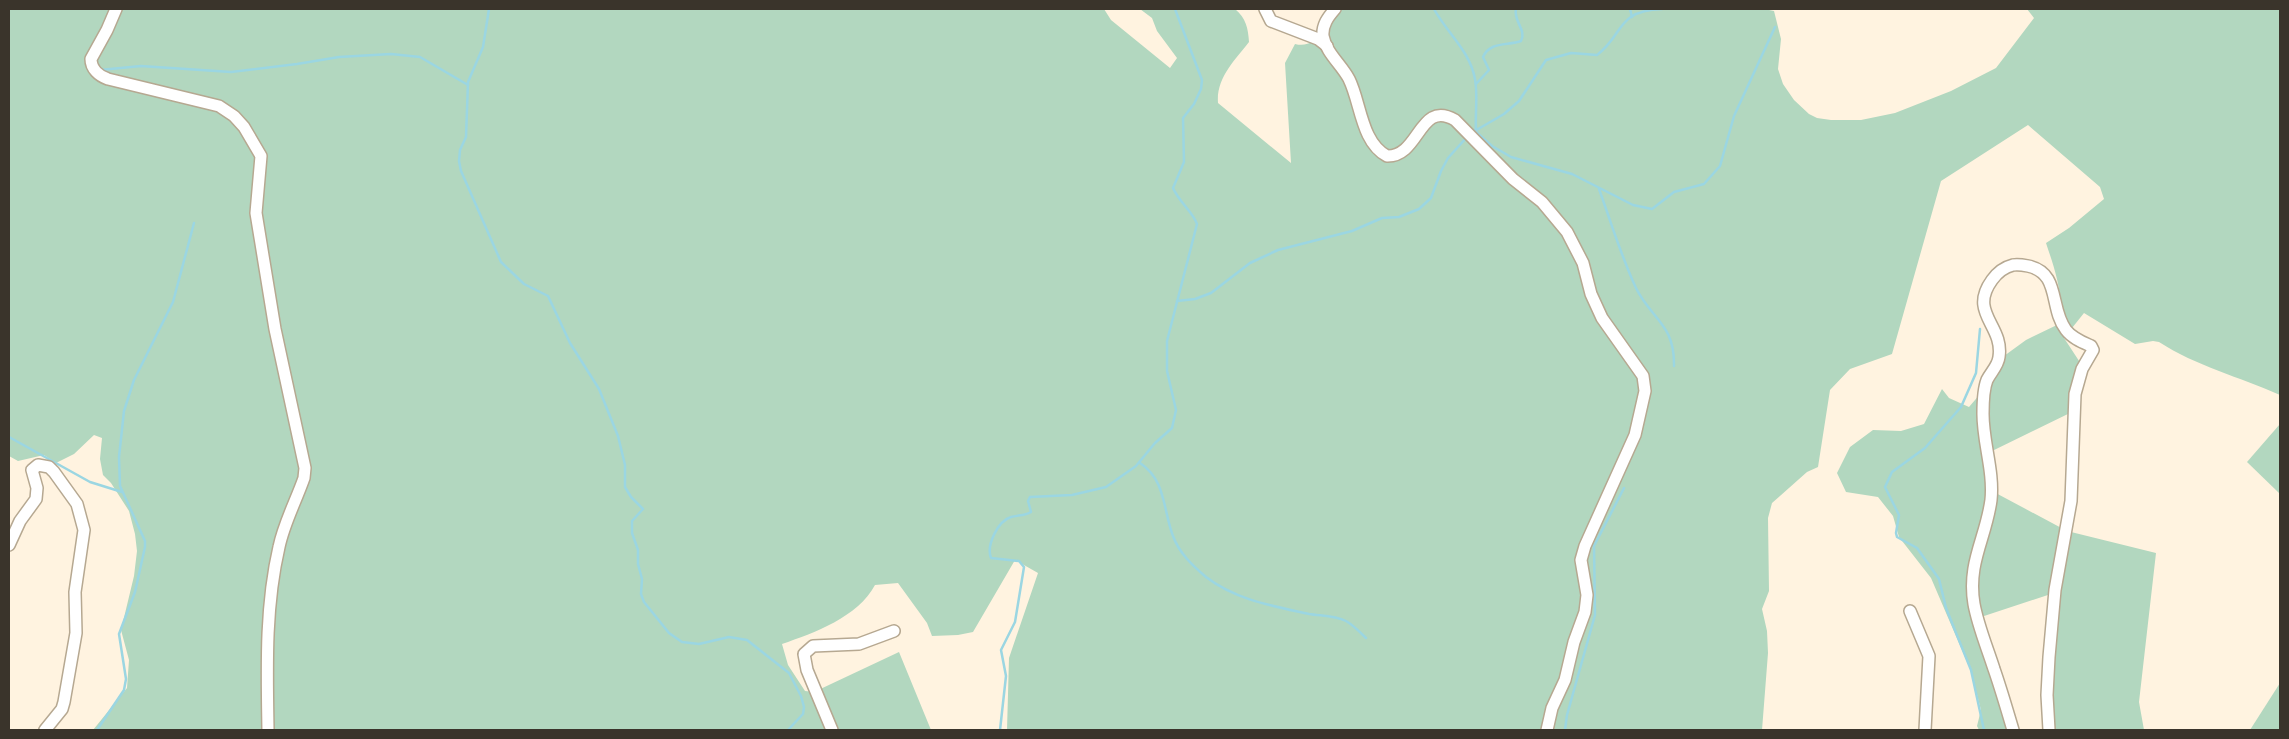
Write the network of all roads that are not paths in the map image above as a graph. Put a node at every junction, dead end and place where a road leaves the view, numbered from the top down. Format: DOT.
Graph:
graph roads {
  1 [pos="116,9"];
  2 [pos="1265,9"];
  3 [pos="1335,9"];
  4 [pos="1327,46"];
  5 [pos="9,545"];
  6 [pos="1910,611"];
  7 [pos="894,631"];
  8 [pos="44,730"];
  9 [pos="268,730"];
  10 [pos="832,730"];
  11 [pos="1546,730"];
  12 [pos="1925,730"];
  13 [pos="2013,730"];
  14 [pos="2049,730"];
  1 -- 9 [label="street"];
  2 -- 4 [label="street"];
  3 -- 4 [label="street"];
  4 -- 11 [label="street"];
  5 -- 8 [label="street"];
  6 -- 12 [label="street"];
  7 -- 10 [label="street"];
  13 -- 14 [label="street"];
}
